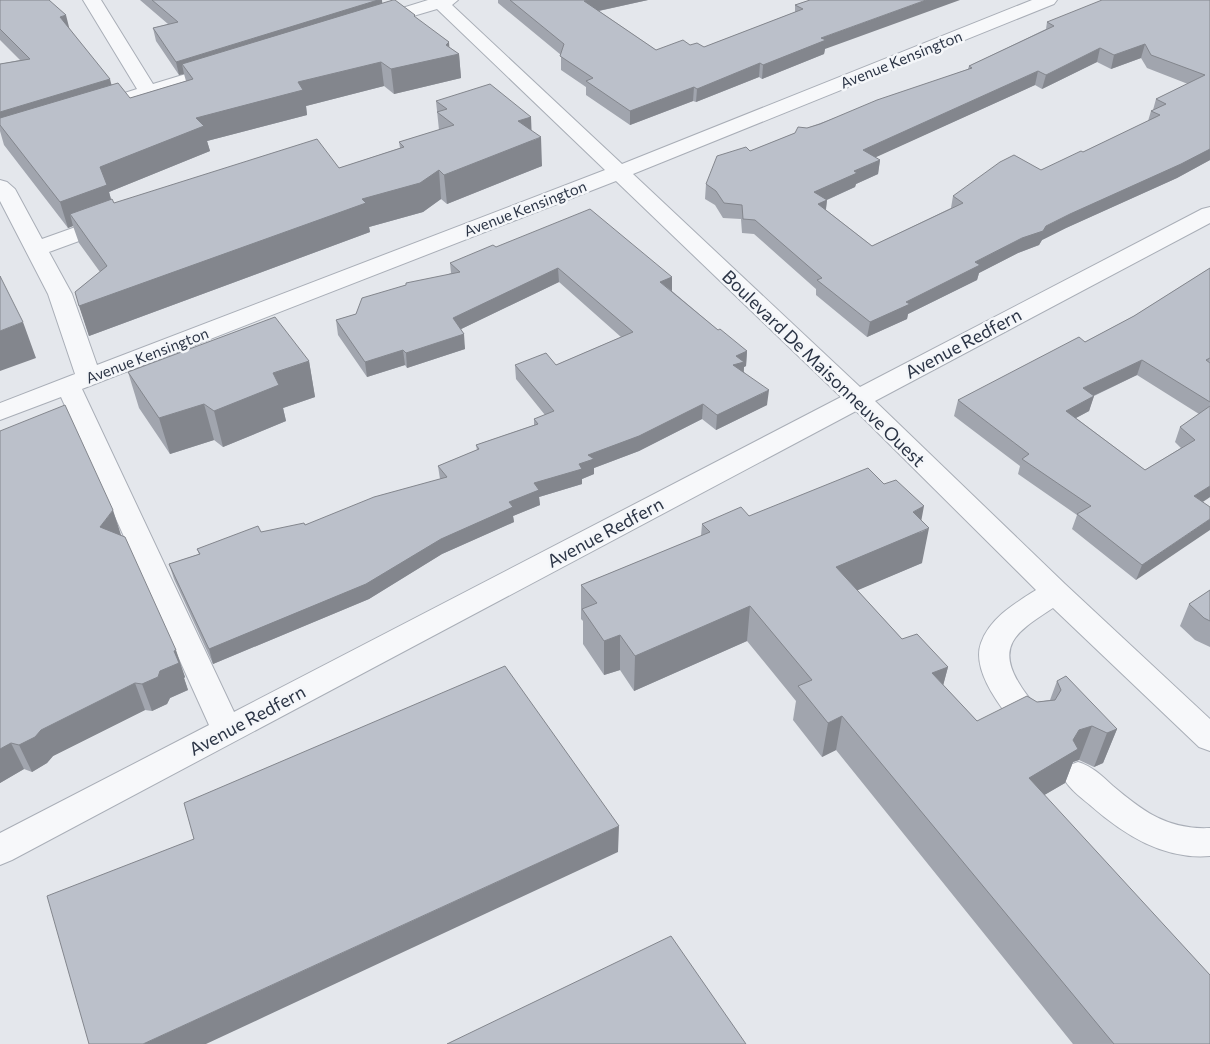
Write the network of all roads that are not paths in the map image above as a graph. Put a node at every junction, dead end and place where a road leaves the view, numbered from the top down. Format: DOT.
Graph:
graph roads {
  1 [pos="92,0"];
  2 [pos="1048,0"];
  3 [pos="442,1"];
  4 [pos="362,27"];
  5 [pos="241,63"];
  6 [pos="148,92"];
  7 [pos="74,115"];
  8 [pos="618,172"];
  9 [pos="0,186"];
  10 [pos="1210,214"];
  11 [pos="128,216"];
  12 [pos="36,249"];
  13 [pos="78,381"];
  14 [pos="858,398"];
  15 [pos="0,412"];
  16 [pos="1055,592"];
  17 [pos="1031,723"];
  18 [pos="227,731"];
  19 [pos="1210,738"];
  20 [pos="1078,775"];
  21 [pos="1210,842"];
  22 [pos="0,850"];
  1 -- 6 [label="street"];
  2 -- 8 [label="street, Avenue Kensington"];
  3 -- 4 [label="street"];
  3 -- 8 [label="street, Boulevard De Maisonneuve Ouest"];
  5 -- 6 [label="street"];
  6 -- 7 [label="street"];
  8 -- 13 [label="street, Avenue Kensington"];
  8 -- 14 [label="street, Boulevard De Maisonneuve Ouest"];
  9 -- 12 [label="street"];
  10 -- 14 [label="street, Avenue Redfern"];
  11 -- 12 [label="street"];
  12 -- 13 [label="street"];
  13 -- 15 [label="street, Avenue Kensington"];
  13 -- 18 [label="street"];
  14 -- 16 [label="street, Boulevard De Maisonneuve Ouest"];
  14 -- 18 [label="street, Avenue Redfern"];
  16 -- 17 [label="street"];
  16 -- 19 [label="street, Boulevard De Maisonneuve Ouest"];
  18 -- 22 [label="street, Avenue Redfern"];
  20 -- 21 [label="street"];
}
